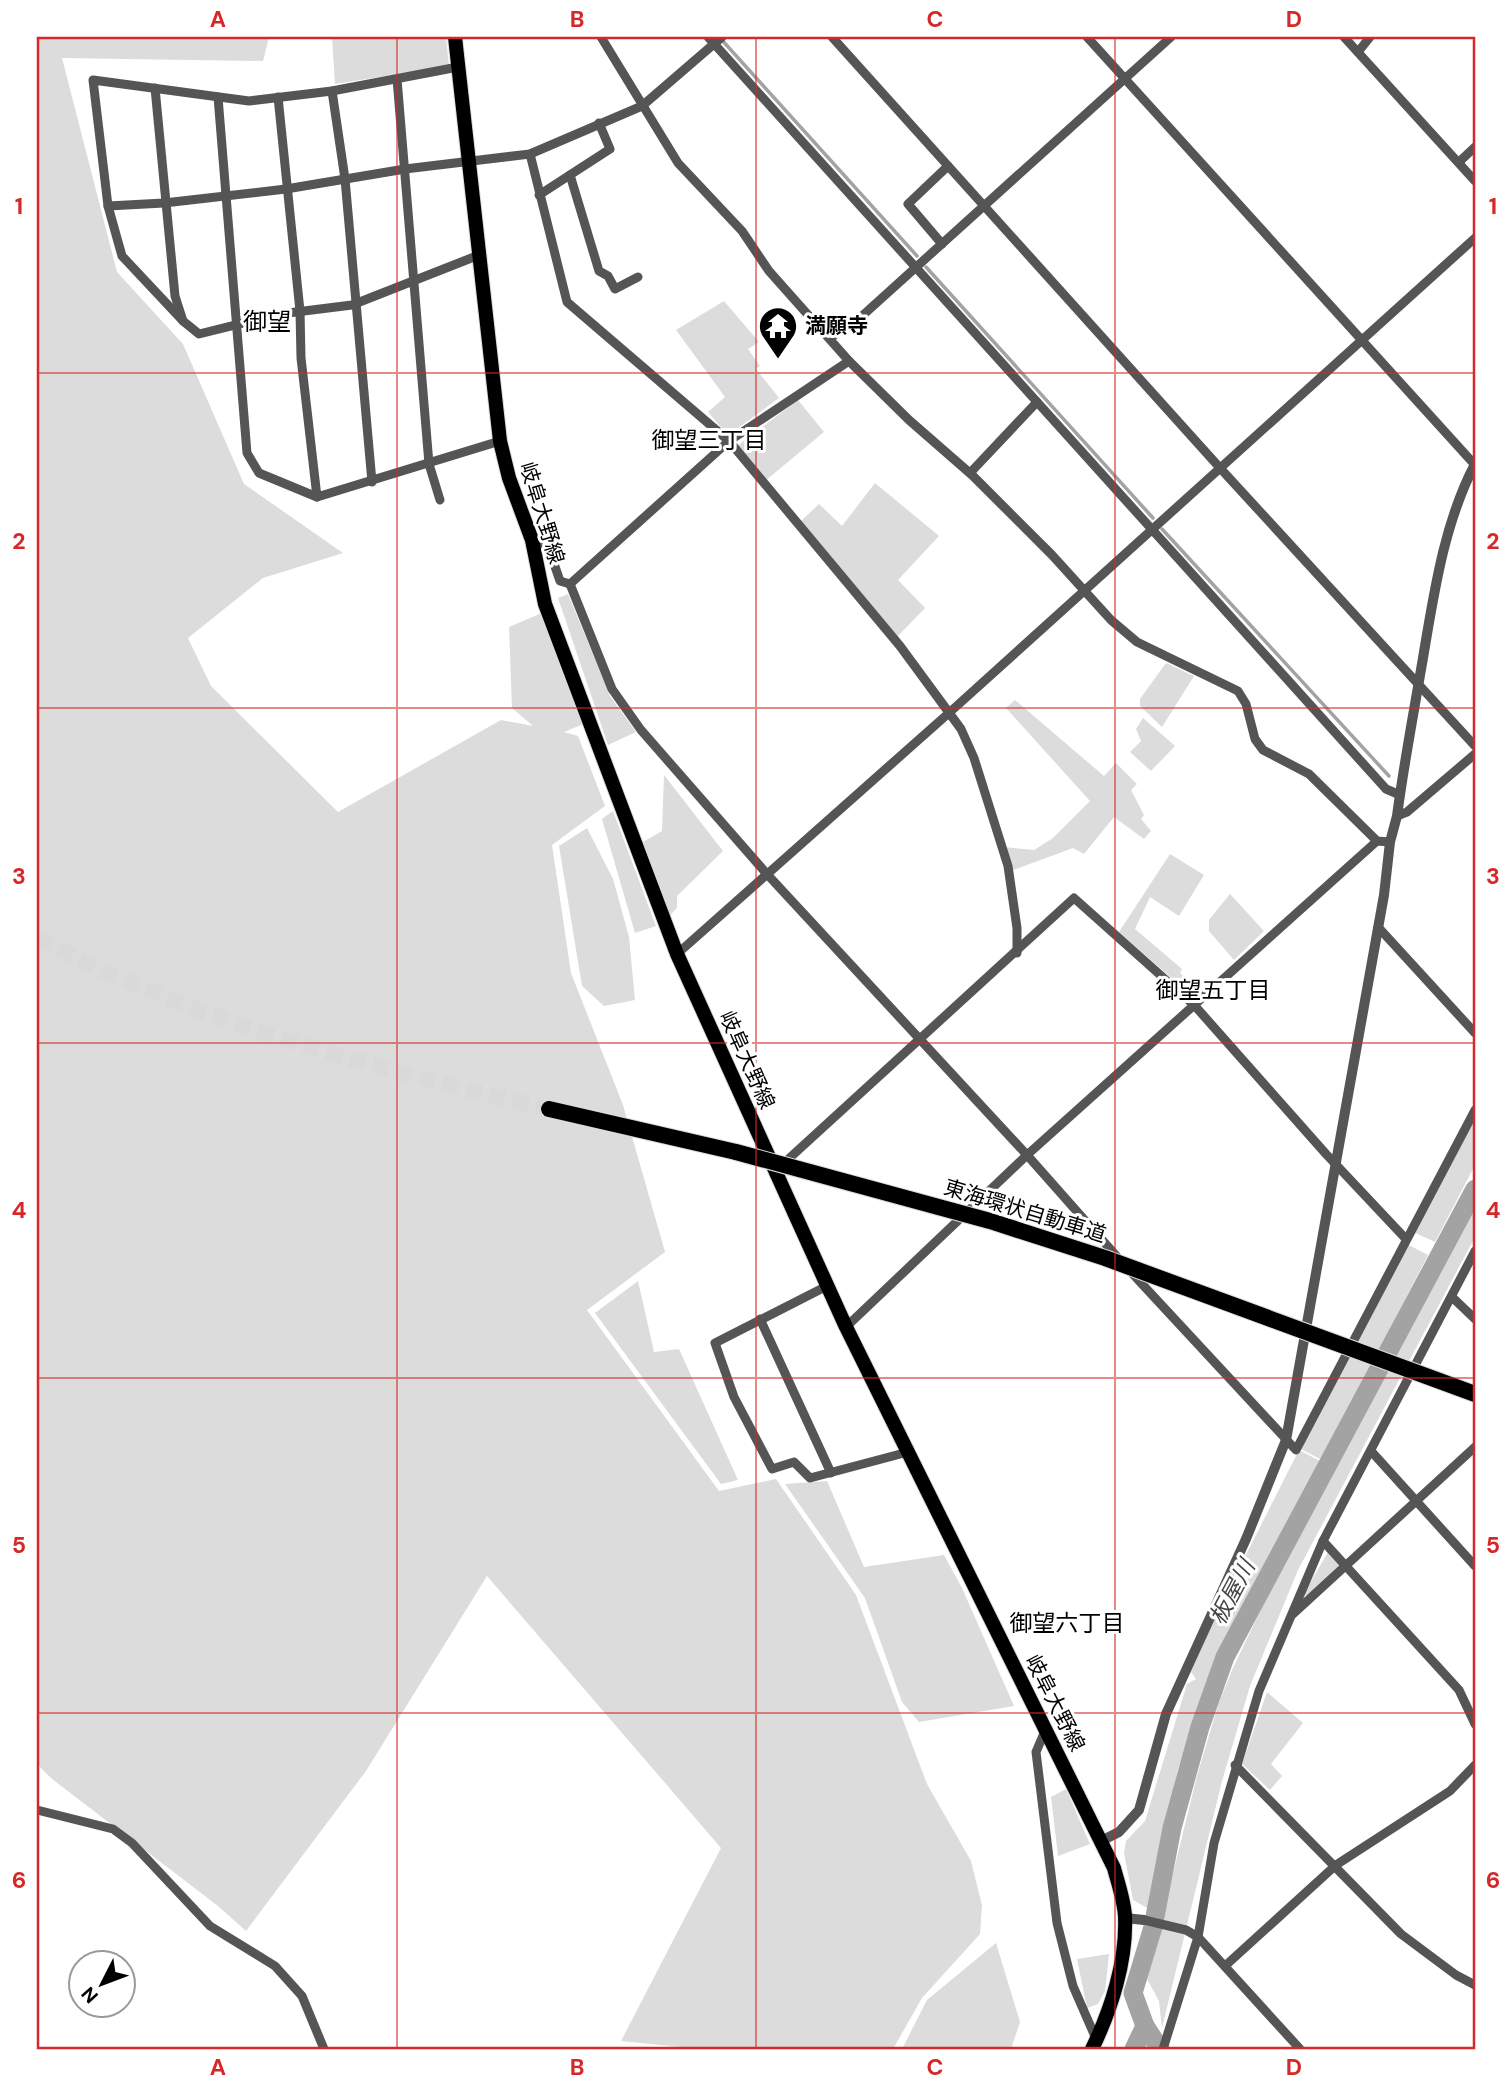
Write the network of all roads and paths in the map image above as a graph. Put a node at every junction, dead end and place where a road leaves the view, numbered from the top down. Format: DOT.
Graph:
graph roads {
  1 [pos="455,37"];
  2 [pos="601,37"];
  3 [pos="832,37"];
  4 [pos="1087,37"];
  5 [pos="1171,37"];
  6 [pos="1344,37"];
  7 [pos="1370,37"];
  8 [pos="715,39"];
  9 [pos="1358,52"];
  10 [pos="457,67"];
  11 [pos="1124,78"];
  12 [pos="397,79"];
  13 [pos="155,88"];
  14 [pos="332,91"];
  15 [pos="218,97"];
  16 [pos="278,97"];
  17 [pos="642,106"];
  18 [pos="599,123"];
  19 [pos="1475,147"];
  20 [pos="530,155"];
  21 [pos="469,162"];
  22 [pos="1459,162"];
  23 [pos="948,166"];
  24 [pos="405,169"];
  25 [pos="570,175"];
  26 [pos="345,179"];
  27 [pos="1475,181"];
  28 [pos="286,189"];
  29 [pos="539,195"];
  30 [pos="224,196"];
  31 [pos="164,203"];
  32 [pos="108,206"];
  33 [pos="984,206"];
  34 [pos="1475,238"];
  35 [pos="942,244"];
  36 [pos="479,255"];
  37 [pos="916,267"];
  38 [pos="638,278"];
  39 [pos="413,279"];
  40 [pos="356,303"];
  41 [pos="300,311"];
  42 [pos="183,321"];
  43 [pos="236,324"];
  44 [pos="830,338"];
  45 [pos="1361,341"];
  46 [pos="849,360"];
  47 [pos="1037,402"];
  48 [pos="500,441"];
  49 [pos="729,441"];
  50 [pos="429,464"];
  51 [pos="1475,465"];
  52 [pos="1220,468"];
  53 [pos="970,473"];
  54 [pos="372,482"];
  55 [pos="317,497"];
  56 [pos="440,500"];
  57 [pos="1152,529"];
  58 [pos="532,540"];
  59 [pos="570,584"];
  60 [pos="1085,589"];
  61 [pos="1418,685"];
  62 [pos="950,712"];
  63 [pos="1475,746"];
  64 [pos="1475,754"];
  65 [pos="1400,795"];
  66 [pos="1397,816"];
  67 [pos="1377,842"];
  68 [pos="1390,842"];
  69 [pos="766,873"];
  70 [pos="1378,927"];
  71 [pos="1017,953"];
  72 [pos="677,954"];
  73 [pos="1195,1006"];
  74 [pos="1475,1033"];
  75 [pos="922,1040"];
  76 [pos="549,1109"];
  77 [pos="1475,1110"];
  78 [pos="1027,1155"];
  79 [pos="1335,1164"];
  80 [pos="774,1172"];
  81 [pos="1405,1238"];
  82 [pos="1475,1251"];
  83 [pos="827,1286"];
  84 [pos="1452,1297"];
  85 [pos="760,1319"];
  86 [pos="1475,1319"];
  87 [pos="846,1326"];
  88 [pos="1475,1394"];
  89 [pos="1286,1440"];
  90 [pos="1475,1447"];
  91 [pos="1371,1451"];
  92 [pos="908,1452"];
  93 [pos="831,1473"];
  94 [pos="1417,1501"];
  95 [pos="1323,1541"];
  96 [pos="1475,1566"];
  97 [pos="1345,1567"];
  98 [pos="1289,1618"];
  99 [pos="1475,1724"];
  100 [pos="1045,1731"];
  101 [pos="1235,1765"];
  102 [pos="1475,1765"];
  103 [pos="37,1810"];
  104 [pos="1101,1841"];
  105 [pos="1336,1865"];
  106 [pos="1125,1918"];
  107 [pos="1144,1920"];
  108 [pos="1199,1937"];
  109 [pos="1225,1966"];
  110 [pos="1475,1985"];
  111 [pos="1094,2045"];
  112 [pos="324,2049"];
  113 [pos="1163,2049"];
  114 [pos="1300,2049"];
  1 -- 10 [label="main road, 岐阜大野線"];
  2 -- 17 [label="street"];
  3 -- 23 [label="street"];
  4 -- 11 [label="street"];
  5 -- 11 [label="street"];
  6 -- 9 [label="street"];
  7 -- 9 [label="street"];
  8 -- 17 [label="street"];
  8 -- 37 [label="street"];
  9 -- 22 [label="street"];
  10 -- 12 [label="street"];
  10 -- 21 [label="main road, 岐阜大野線"];
  11 -- 33 [label="street"];
  11 -- 45 [label="street"];
  12 -- 14 [label="street"];
  12 -- 24 [label="street"];
  13 -- 15 [label="street"];
  13 -- 31 [label="street"];
  13 -- 32 [label="street"];
  14 -- 16 [label="street"];
  14 -- 26 [label="street"];
  15 -- 16 [label="street"];
  15 -- 30 [label="street"];
  16 -- 28 [label="street"];
  17 -- 18 [label="street"];
  17 -- 44 [label="street"];
  18 -- 20 [label="street"];
  18 -- 25 [label="street"];
  19 -- 22 [label="street"];
  20 -- 21 [label="street"];
  20 -- 29 [label="street"];
  21 -- 24 [label="street"];
  21 -- 36 [label="main road, 岐阜大野線"];
  22 -- 27 [label="street"];
  23 -- 33 [label="street"];
  23 -- 35 [label="street"];
  24 -- 26 [label="street"];
  24 -- 39 [label="street"];
  25 -- 29 [label="street"];
  25 -- 38 [label="street"];
  26 -- 28 [label="street"];
  26 -- 40 [label="street"];
  28 -- 30 [label="street"];
  28 -- 41 [label="street"];
  29 -- 49 [label="street"];
  30 -- 31 [label="street"];
  30 -- 43 [label="street"];
  31 -- 32 [label="street"];
  31 -- 42 [label="street"];
  32 -- 42 [label="street"];
  33 -- 35 [label="street"];
  33 -- 52 [label="street"];
  34 -- 45 [label="street"];
  35 -- 37 [label="street"];
  36 -- 39 [label="street"];
  36 -- 48 [label="main road, 岐阜大野線"];
  37 -- 44 [label="street"];
  37 -- 47 [label="street"];
  39 -- 40 [label="street"];
  39 -- 50 [label="street"];
  40 -- 41 [label="street"];
  40 -- 54 [label="street"];
  41 -- 43 [label="street"];
  41 -- 55 [label="street"];
  42 -- 43 [label="street"];
  43 -- 55 [label="street"];
  44 -- 46 [label="street"];
  45 -- 51 [label="street"];
  45 -- 52 [label="street"];
  46 -- 49 [label="street"];
  46 -- 53 [label="street"];
  47 -- 53 [label="street"];
  47 -- 57 [label="street"];
  48 -- 50 [label="street"];
  48 -- 58 [label="main road, 岐阜大野線"];
  49 -- 59 [label="street"];
  49 -- 62 [label="street"];
  50 -- 54 [label="street"];
  50 -- 56 [label="street"];
  51 -- 61 [label="street"];
  52 -- 57 [label="street"];
  52 -- 61 [label="street"];
  53 -- 60 [label="street"];
  54 -- 55 [label="street"];
  57 -- 60 [label="street"];
  57 -- 65 [label="street"];
  58 -- 59 [label="street"];
  58 -- 72 [label="main road, 岐阜大野線"];
  59 -- 69 [label="street"];
  60 -- 62 [label="street"];
  60 -- 67 [label="street"];
  61 -- 63 [label="street"];
  61 -- 65 [label="street"];
  62 -- 69 [label="street"];
  62 -- 71 [label="street"];
  64 -- 66 [label="street"];
  65 -- 66 [label="street"];
  66 -- 68 [label="street"];
  67 -- 68 [label="street"];
  67 -- 73 [label="street"];
  68 -- 70 [label="street"];
  69 -- 72 [label="street"];
  69 -- 75 [label="street"];
  70 -- 74 [label="street"];
  70 -- 79 [label="street"];
  71 -- 73 [label="street"];
  71 -- 75 [label="street"];
  72 -- 80 [label="main road, 岐阜大野線"];
  73 -- 78 [label="street"];
  73 -- 79 [label="street"];
  75 -- 78 [label="street"];
  75 -- 80 [label="street"];
  76 -- 88 [label="highway, 東海環状自動車道, bridge"];
  77 -- 81 [label="street"];
  78 -- 87 [label="street"];
  78 -- 89 [label="street"];
  79 -- 81 [label="street"];
  79 -- 89 [label="street"];
  80 -- 83 [label="main road, 岐阜大野線"];
  81 -- 89 [label="street"];
  82 -- 84 [label="street"];
  83 -- 85 [label="street"];
  83 -- 87 [label="main road, 岐阜大野線"];
  84 -- 86 [label="street"];
  84 -- 91 [label="street"];
  85 -- 93 [label="street"];
  85 -- 93 [label="street"];
  87 -- 92 [label="main road, 岐阜大野線"];
  89 -- 104 [label="street"];
  90 -- 94 [label="street"];
  91 -- 94 [label="street"];
  91 -- 95 [label="street"];
  92 -- 93 [label="street"];
  92 -- 100 [label="main road, 岐阜大野線"];
  94 -- 96 [label="street"];
  94 -- 97 [label="street"];
  95 -- 97 [label="street"];
  95 -- 98 [label="street"];
  97 -- 98 [label="street"];
  97 -- 99 [label="street"];
  98 -- 101 [label="street"];
  100 -- 104 [label="main road, 岐阜大野線"];
  100 -- 111 [label="street"];
  101 -- 105 [label="street"];
  101 -- 108 [label="street"];
  102 -- 105 [label="street"];
  103 -- 112 [label="street"];
  104 -- 106 [label="main road, 岐阜大野線"];
  105 -- 109 [label="street"];
  105 -- 110 [label="street"];
  106 -- 107 [label="street"];
  106 -- 111 [label="main road, 岐阜大野線"];
  107 -- 108 [label="street"];
  108 -- 109 [label="street"];
  108 -- 113 [label="street"];
  109 -- 114 [label="street"];
}
